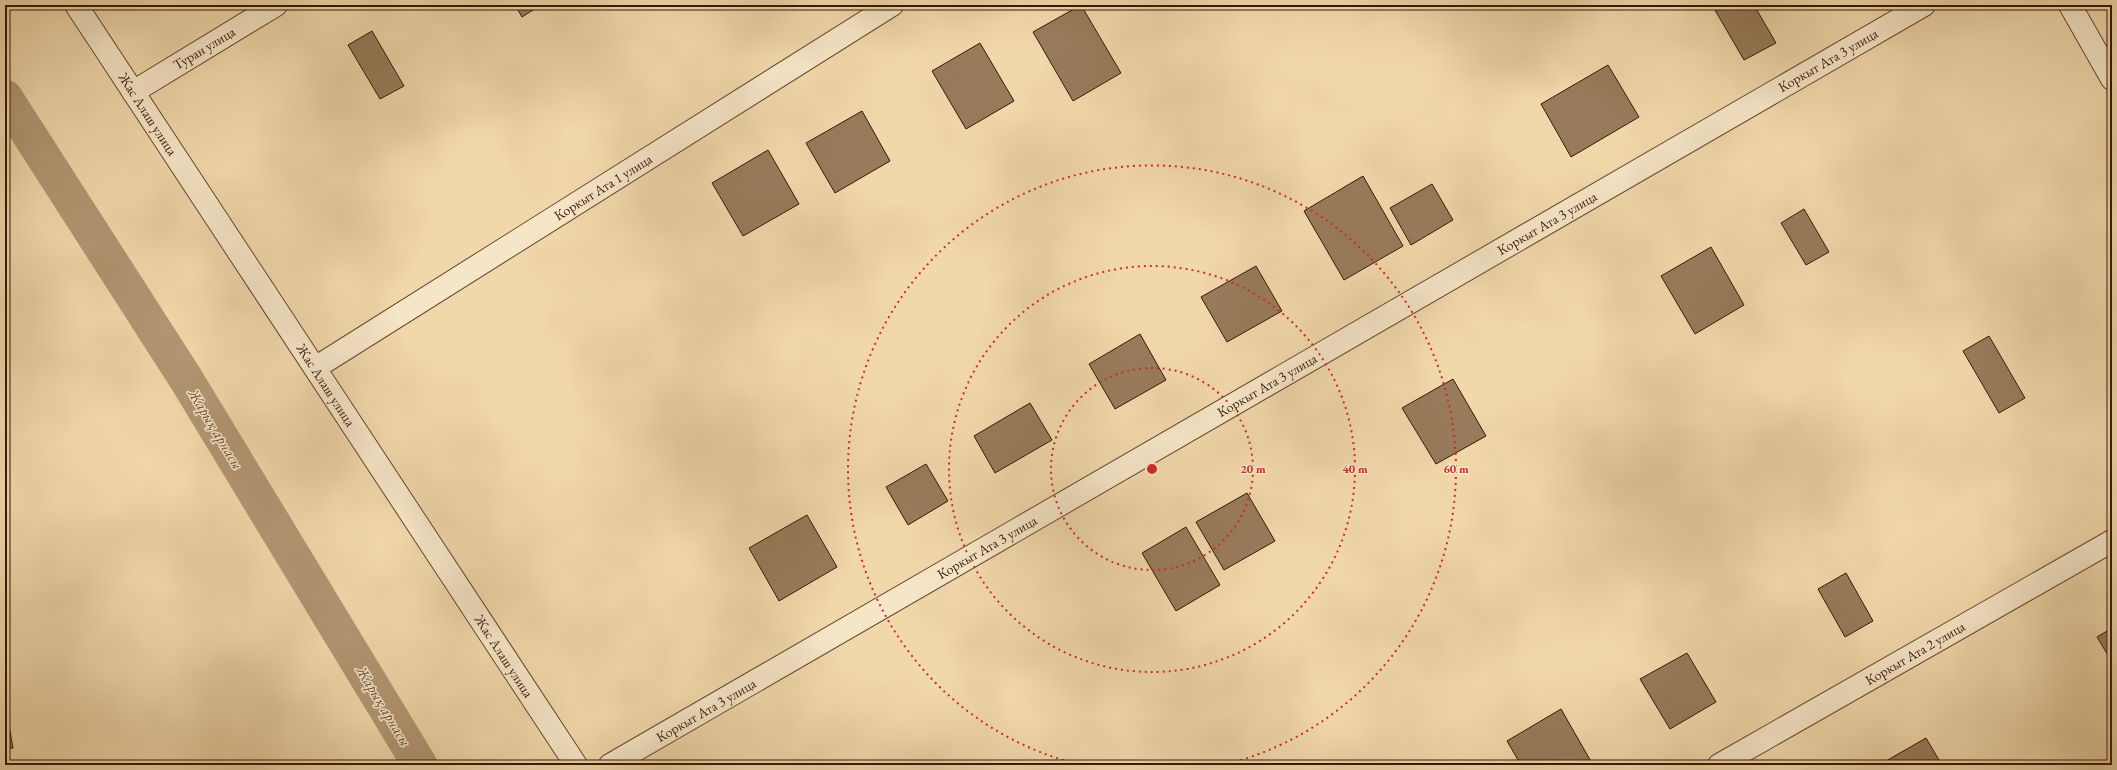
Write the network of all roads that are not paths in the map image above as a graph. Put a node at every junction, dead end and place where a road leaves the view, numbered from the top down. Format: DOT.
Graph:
graph roads {
  1 [pos="76,5"];
  2 [pos="276,5"];
  3 [pos="892,5"];
  4 [pos="1924,5"];
  5 [pos="2072,5"];
  6 [pos="2112,80"];
  7 [pos="133,92"];
  8 [pos="315,368"];
  9 [pos="2112,541"];
  10 [pos="576,765"];
  11 [pos="610,765"];
  12 [pos="1719,765"];
  1 -- 7 [label="street, Жас Алаш улица"];
  2 -- 7 [label="street, Туран улица"];
  3 -- 8 [label="street, Коркыт Ата 1 улица"];
  4 -- 11 [label="street, Коркыт Ата 3 улица"];
  5 -- 6 [label="street"];
  7 -- 8 [label="street, Жас Алаш улица"];
  8 -- 10 [label="street, Жас Алаш улица"];
  9 -- 12 [label="street, Коркыт Ата 2 улица"];
}
